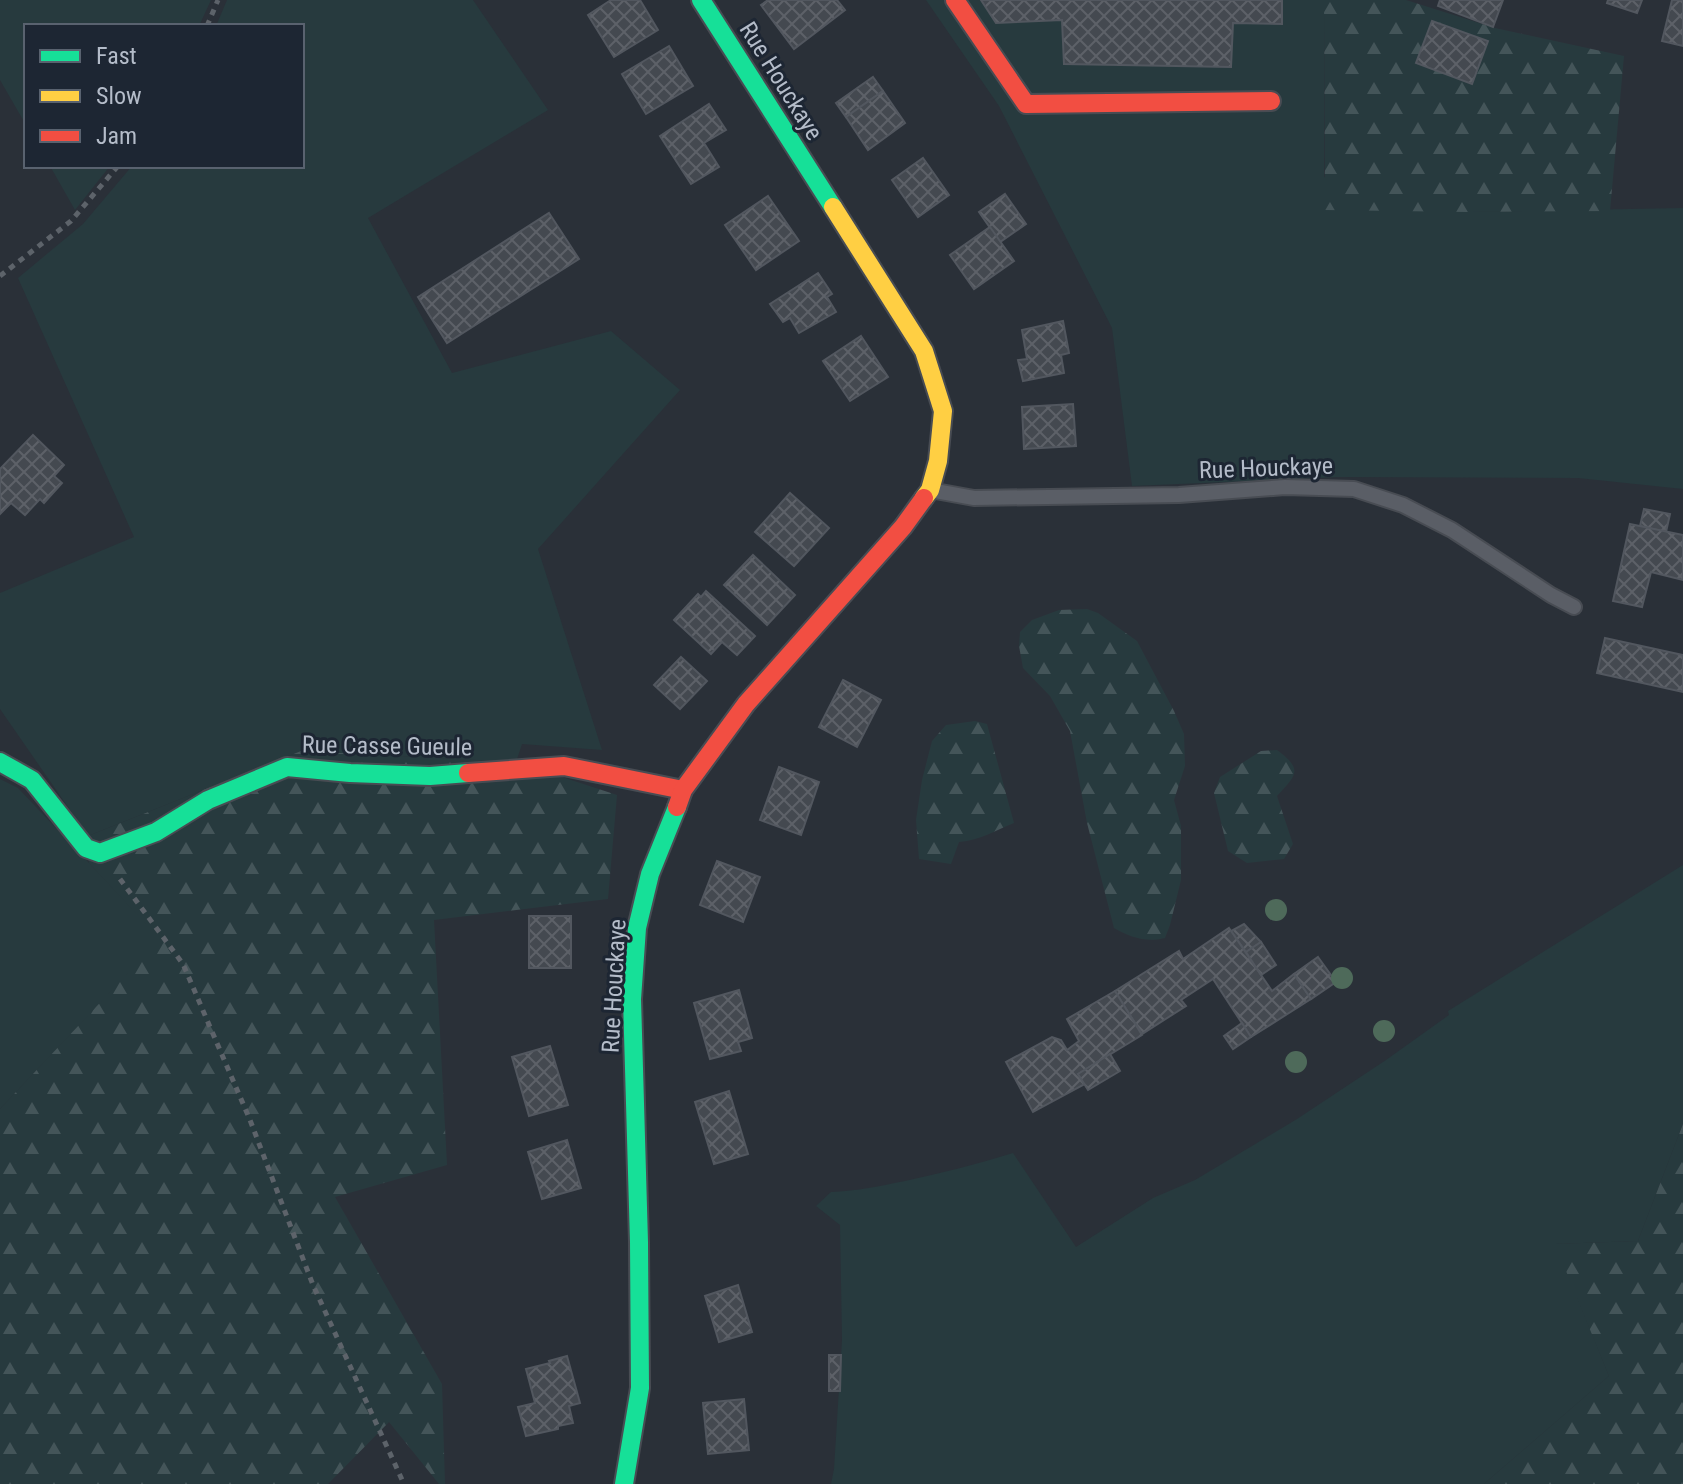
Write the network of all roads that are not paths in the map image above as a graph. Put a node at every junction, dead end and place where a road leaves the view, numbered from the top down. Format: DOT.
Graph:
graph roads {
  1 [pos="701,0"];
  2 [pos="955,0"];
  3 [pos="1271,101"];
  4 [pos="930,490"];
  5 [pos="1574,607"];
  6 [pos="0,762"];
  7 [pos="683,790"];
  8 [pos="624,1484"];
  1 -- 4 [label="street, Rue Houckaye"];
  2 -- 3 [label="street"];
  4 -- 5 [label="lane, Rue Houckaye"];
  4 -- 7 [label="street, Rue Houckaye"];
  6 -- 7 [label="street, Rue Casse Gueule"];
  7 -- 8 [label="street, Rue Houckaye"];
}
